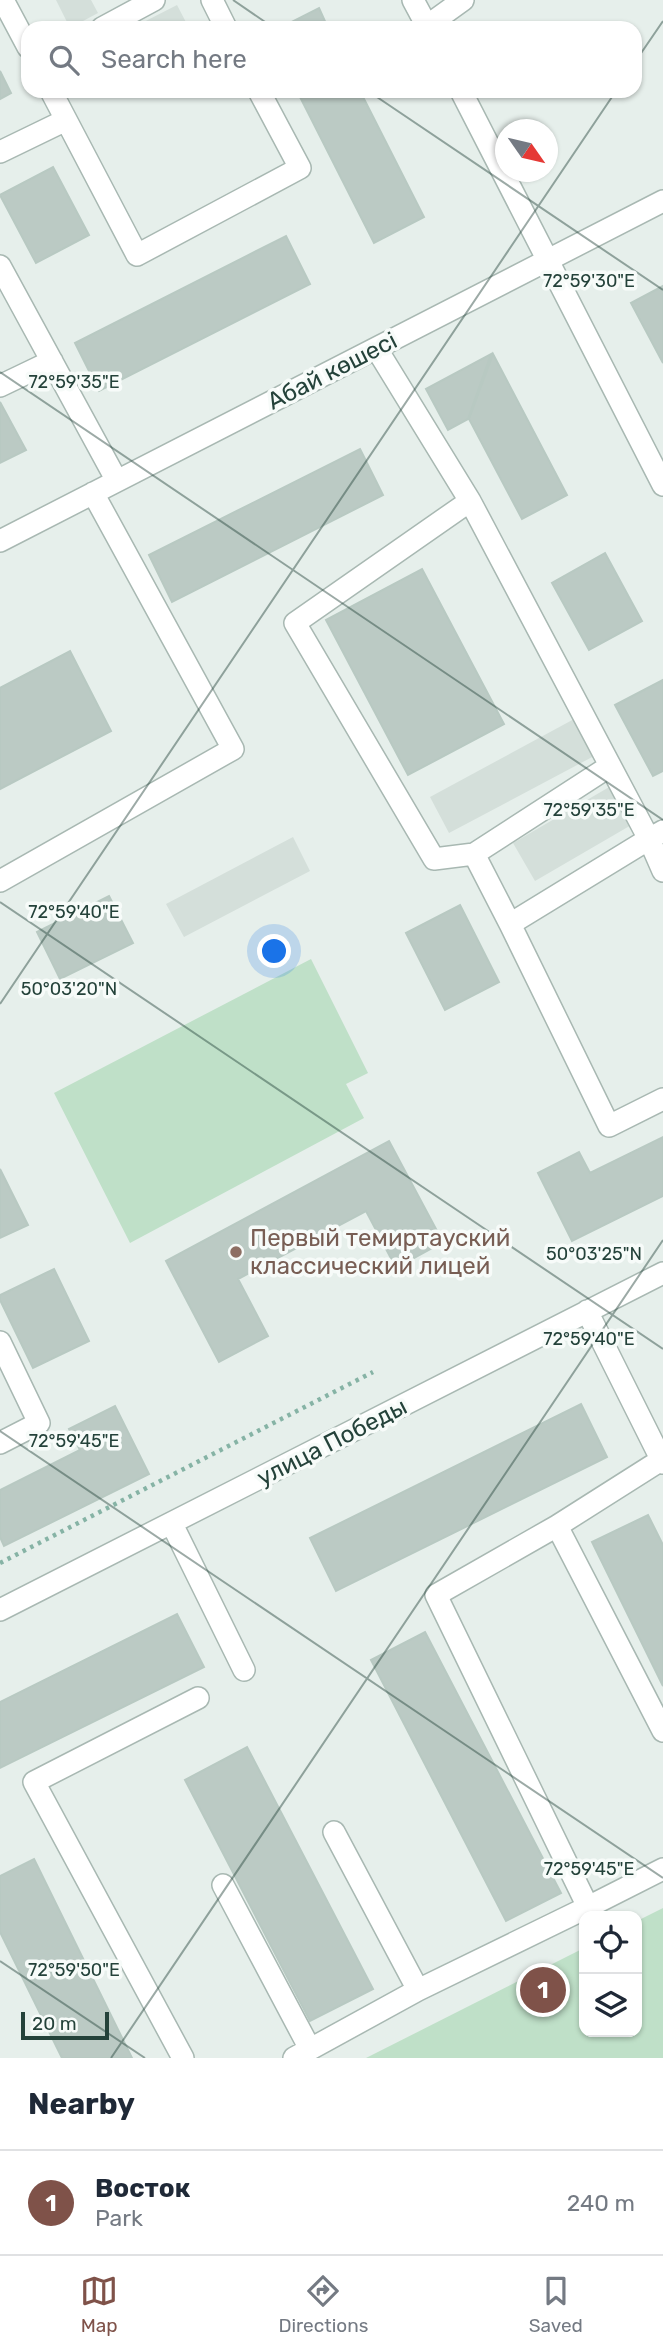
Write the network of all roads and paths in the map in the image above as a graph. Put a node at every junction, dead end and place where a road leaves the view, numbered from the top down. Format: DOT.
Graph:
graph roads {
  1 [pos="4,0"];
  2 [pos="154,0"];
  3 [pos="212,0"];
  4 [pos="413,0"];
  5 [pos="463,0"];
  6 [pos="115,21"];
  7 [pos="222,21"];
  8 [pos="424,21"];
  9 [pos="435,21"];
  10 [pos="21,33"];
  11 [pos="55,98"];
  12 [pos="263,98"];
  13 [pos="465,98"];
  14 [pos="66,120"];
  15 [pos="0,152"];
  16 [pos="663,201"];
  17 [pos="548,260"];
  18 [pos="0,266"];
  19 [pos="379,347"];
  20 [pos="52,361"];
  21 [pos="0,386"];
  22 [pos="117,481"];
  23 [pos="663,485"];
  24 [pos="93,494"];
  25 [pos="470,501"];
  26 [pos="0,541"];
  27 [pos="610,766"];
  28 [pos="656,835"];
  29 [pos="474,854"];
  30 [pos="663,871"];
  31 [pos="0,881"];
  32 [pos="510,923"];
  33 [pos="663,1099"];
  34 [pos="663,1273"];
  35 [pos="587,1311"];
  36 [pos="0,1342"];
  37 [pos="373,1372"];
  38 [pos="0,1443"];
  39 [pos="662,1462"];
  40 [pos="172,1524"];
  41 [pos="557,1526"];
  42 [pos="0,1563"];
  43 [pos="0,1610"];
  44 [pos="244,1670"];
  45 [pos="198,1698"];
  46 [pos="663,1731"];
  47 [pos="334,1832"];
  48 [pos="663,1869"];
  49 [pos="223,1885"];
  50 [pos="588,1908"];
  51 [pos="418,1990"];
  52 [pos="302,2054"];
  53 [pos="183,2058"];
  1 -- 10 [label="street"];
  2 -- 6 [label="street"];
  3 -- 7 [label="street"];
  4 -- 8 [label="street"];
  5 -- 9 [label="street"];
  11 -- 14 [label="street"];
  12 -- 14 [label="street"];
  13 -- 17 [label="street"];
  14 -- 15 [label="street"];
  16 -- 17 [label="street, Абай көшесі"];
  17 -- 19 [label="street, Абай көшесі"];
  17 -- 23 [label="street"];
  18 -- 20 [label="street"];
  19 -- 22 [label="street, Абай көшесі"];
  19 -- 25 [label="street"];
  20 -- 21 [label="street"];
  20 -- 22 [label="street"];
  22 -- 24 [label="street, Абай көшесі"];
  24 -- 26 [label="street, Абай көшесі"];
  24 -- 31 [label="street"];
  25 -- 27 [label="street"];
  25 -- 29 [label="street"];
  27 -- 28 [label="street"];
  27 -- 29 [label="street"];
  28 -- 30 [label="street"];
  28 -- 32 [label="street"];
  29 -- 32 [label="street"];
  32 -- 33 [label="street"];
  34 -- 35 [label="street, улица Победы"];
  35 -- 39 [label="street"];
  35 -- 40 [label="street, улица Победы"];
  36 -- 38 [label="street"];
  37 -- 42 [label="path"];
  39 -- 41 [label="street"];
  40 -- 43 [label="street, улица Победы"];
  40 -- 44 [label="street"];
  41 -- 46 [label="street"];
  41 -- 50 [label="street"];
  45 -- 53 [label="street"];
  47 -- 51 [label="street"];
  48 -- 50 [label="street"];
  49 -- 52 [label="street"];
  50 -- 51 [label="street"];
  51 -- 52 [label="street"];
}
